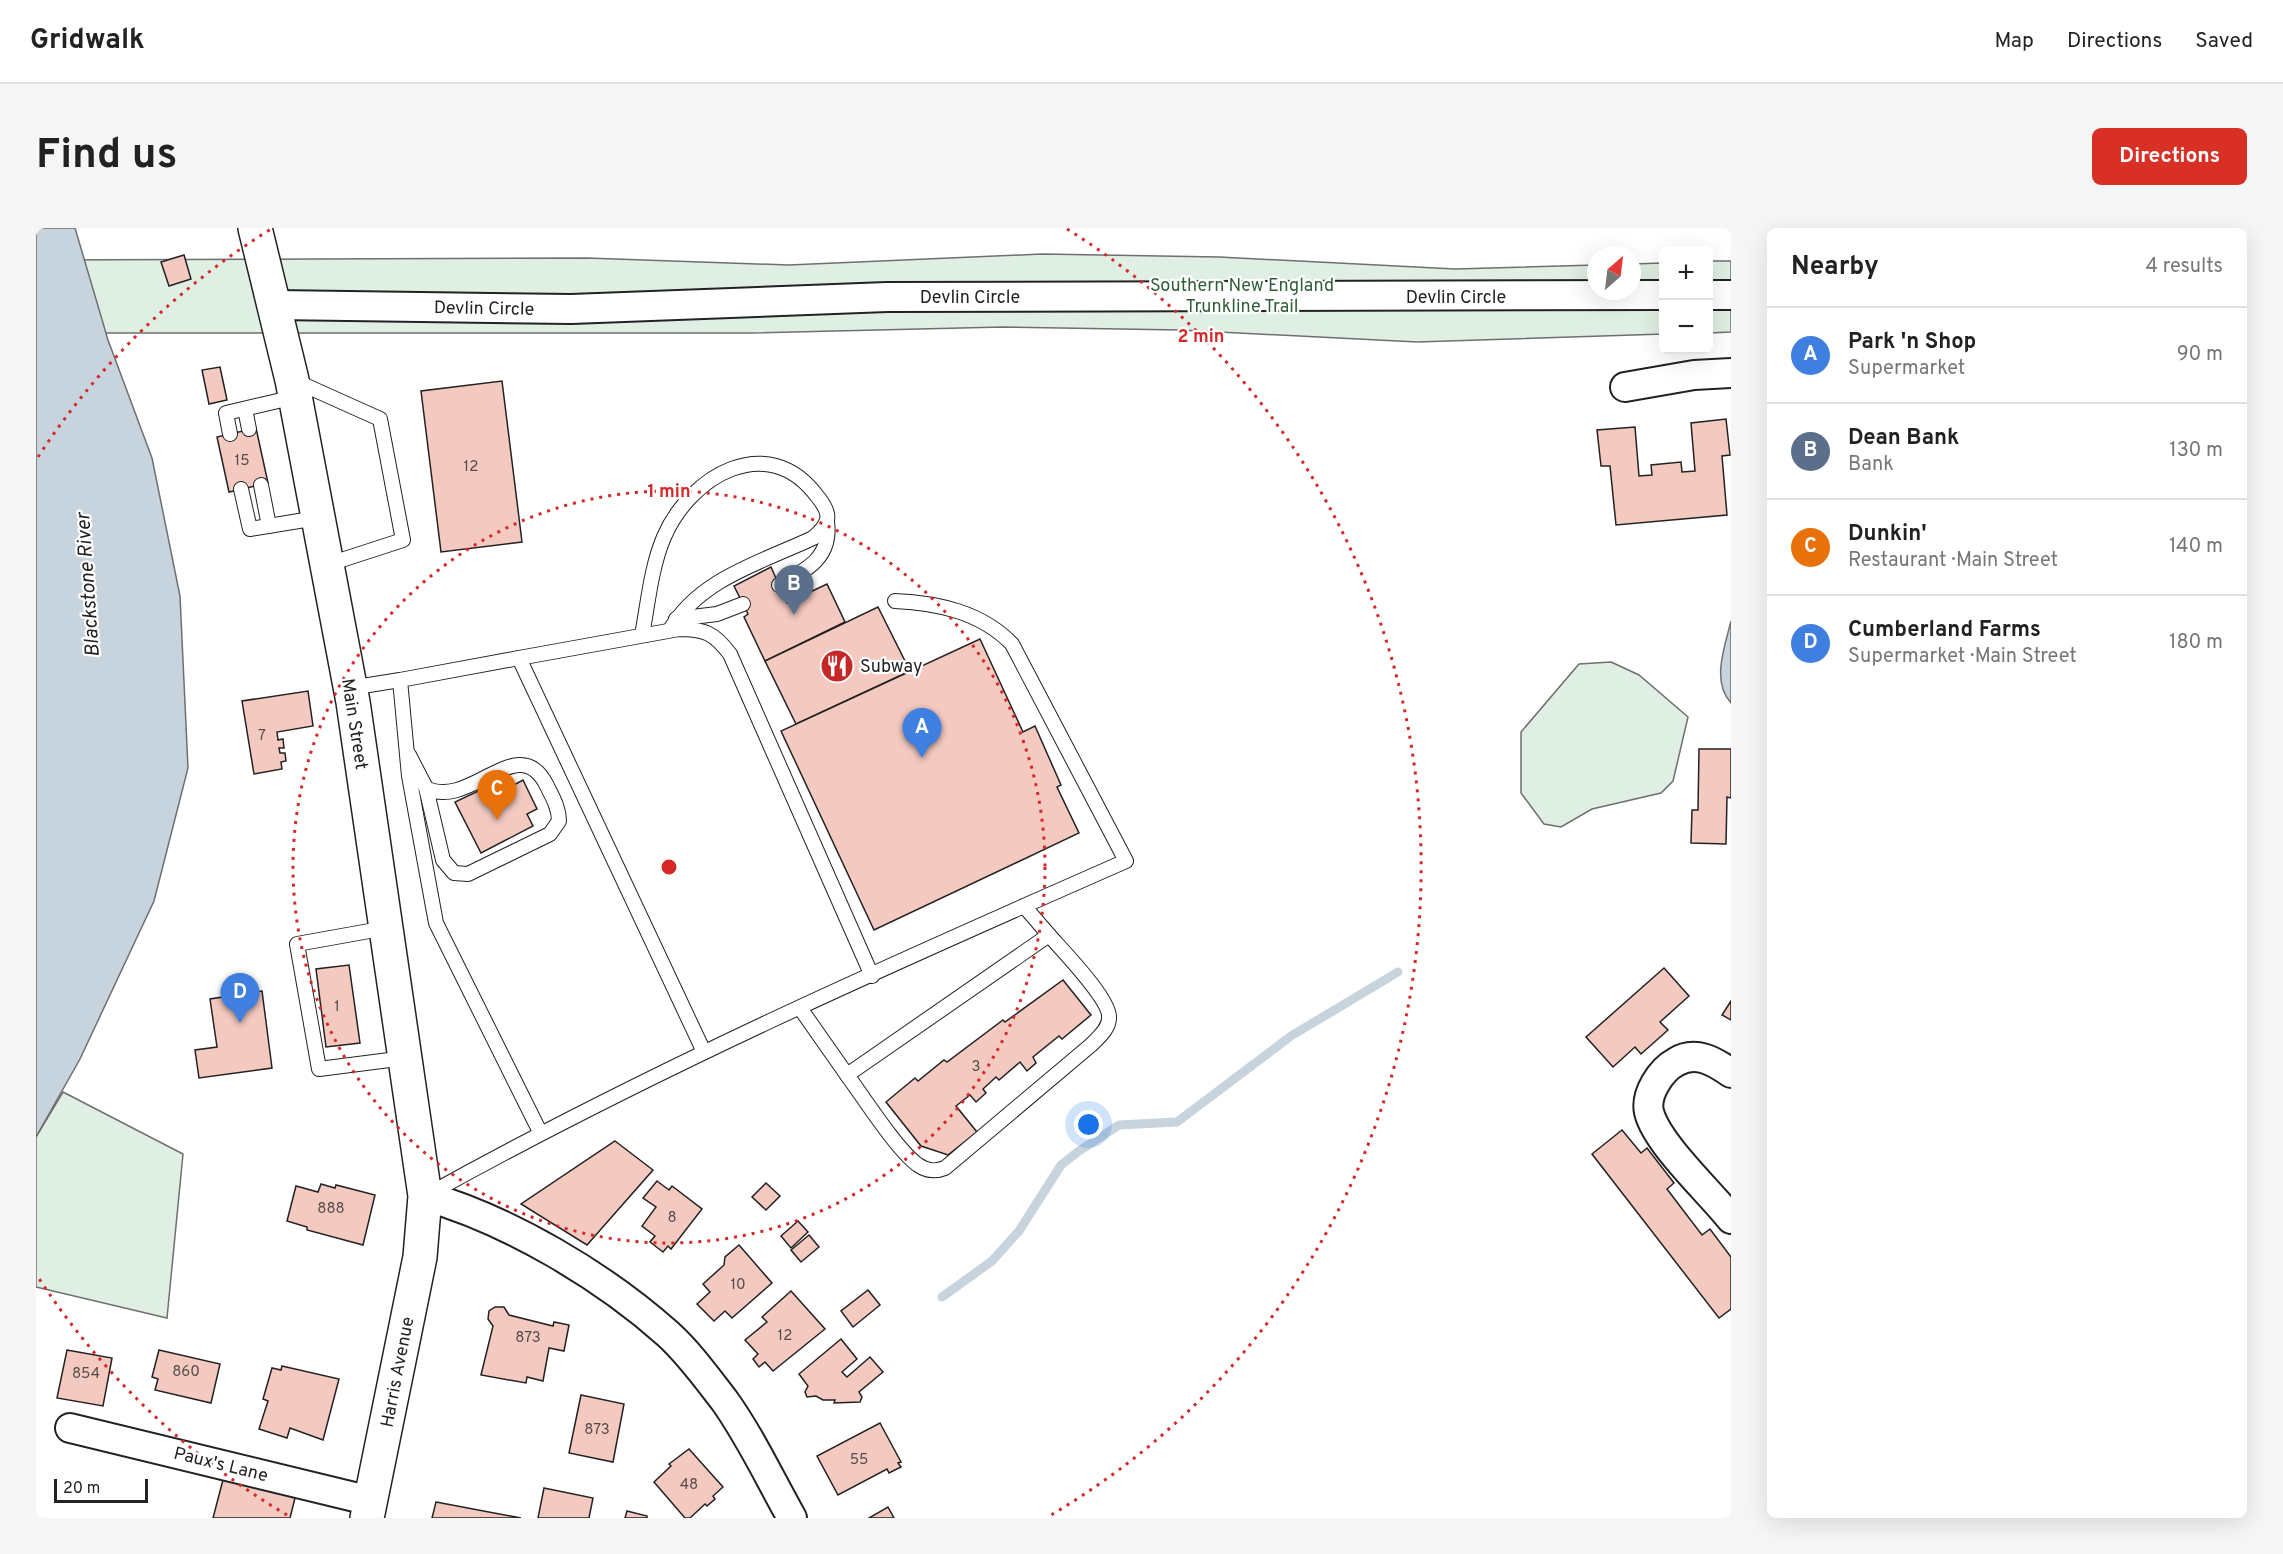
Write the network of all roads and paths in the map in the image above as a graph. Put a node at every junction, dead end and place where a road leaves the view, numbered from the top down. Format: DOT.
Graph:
graph roads {
  1 [pos="255,228"];
  2 [pos="1659,295"];
  3 [pos="1713,295"];
  4 [pos="1731,295"];
  5 [pos="276,305"];
  6 [pos="1731,373"];
  7 [pos="1625,387"];
  8 [pos="294,388"];
  9 [pos="245,409"];
  10 [pos="249,429"];
  11 [pos="230,434"];
  12 [pos="261,485"];
  13 [pos="241,489"];
  14 [pos="317,518"];
  15 [pos="827,522"];
  16 [pos="269,526"];
  17 [pos="326,565"];
  18 [pos="779,585"];
  19 [pos="895,601"];
  20 [pos="743,604"];
  21 [pos="673,624"];
  22 [pos="642,635"];
  23 [pos="519,658"];
  24 [pos="400,680"];
  25 [pos="350,688"];
  26 [pos="406,748"];
  27 [pos="426,788"];
  28 [pos="1024,906"];
  29 [pos="386,928"];
  30 [pos="1049,935"];
  31 [pos="872,976"];
  32 [pos="800,1008"];
  33 [pos="704,1052"];
  34 [pos="405,1058"];
  35 [pos="1731,1073"];
  36 [pos="847,1075"];
  37 [pos="540,1132"];
  38 [pos="425,1210"];
  39 [pos="1731,1219"];
  40 [pos="70,1428"];
  41 [pos="369,1510"];
  42 [pos="792,1518"];
  1 -- 5 [label="main road, Main Street"];
  2 -- 5 [label="street, Devlin Circle"];
  3 -- 4 [label="street"];
  5 -- 8 [label="main road, Main Street"];
  6 -- 7 [label="street"];
  8 -- 9 [label="lane"];
  8 -- 14 [label="main road, Main Street"];
  8 -- 17 [label="lane"];
  9 -- 10 [label="lane"];
  9 -- 11 [label="lane"];
  12 -- 16 [label="lane"];
  13 -- 16 [label="lane"];
  14 -- 16 [label="lane"];
  14 -- 17 [label="main road, Main Street"];
  15 -- 18 [label="lane"];
  15 -- 21 [label="lane"];
  15 -- 22 [label="lane"];
  17 -- 25 [label="main road, Main Street"];
  19 -- 28 [label="lane"];
  20 -- 21 [label="lane"];
  21 -- 22 [label="lane"];
  21 -- 31 [label="lane"];
  22 -- 23 [label="lane"];
  23 -- 24 [label="lane"];
  23 -- 33 [label="lane"];
  24 -- 25 [label="lane"];
  24 -- 26 [label="lane"];
  25 -- 29 [label="main road, Main Street"];
  26 -- 27 [label="lane"];
  26 -- 37 [label="lane"];
  27 -- 27 [label="lane"];
  28 -- 30 [label="lane"];
  28 -- 31 [label="lane"];
  29 -- 34 [label="main road, Main Street"];
  29 -- 34 [label="lane"];
  30 -- 36 [label="lane"];
  30 -- 36 [label="lane"];
  31 -- 32 [label="lane"];
  32 -- 33 [label="lane"];
  32 -- 36 [label="lane"];
  33 -- 37 [label="lane"];
  34 -- 38 [label="main road, Main Street"];
  35 -- 39 [label="street"];
  37 -- 38 [label="lane"];
  38 -- 41 [label="main road, Harris Avenue"];
  38 -- 42 [label="street"];
  40 -- 41 [label="street, Paux's Lane"];
}
